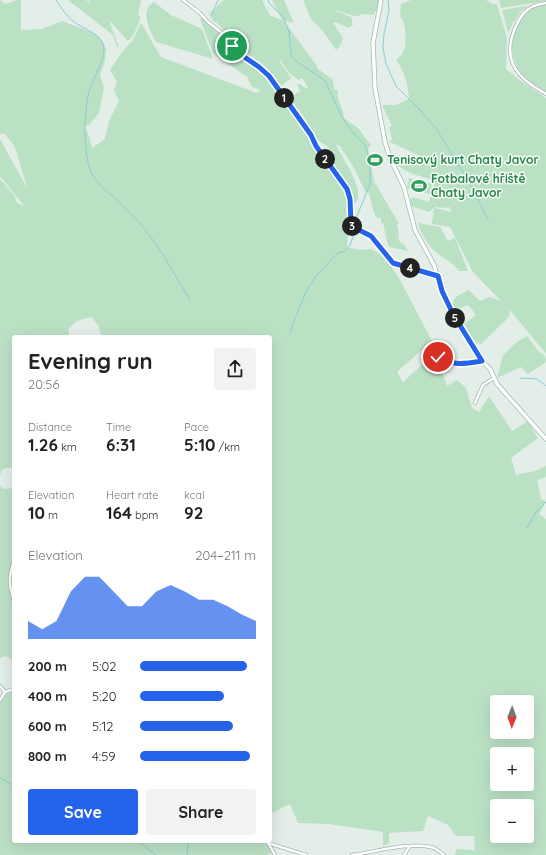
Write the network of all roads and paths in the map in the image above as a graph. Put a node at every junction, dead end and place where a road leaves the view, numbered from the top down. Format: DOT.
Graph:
graph roads {
  1 [pos="183,0"];
  2 [pos="381,0"];
  3 [pos="546,3"];
  4 [pos="546,94"];
  5 [pos="438,276"];
  6 [pos="438,357"];
  7 [pos="482,361"];
  8 [pos="494,378"];
  9 [pos="475,404"];
  10 [pos="546,439"];
  11 [pos="12,568"];
  12 [pos="12,594"];
  13 [pos="0,686"];
  14 [pos="12,690"];
  15 [pos="5,692"];
  16 [pos="0,700"];
  17 [pos="269,843"];
  18 [pos="271,843"];
  19 [pos="410,846"];
  20 [pos="275,855"];
  21 [pos="306,855"];
  22 [pos="352,855"];
  23 [pos="404,855"];
  24 [pos="444,855"];
  1 -- 5 [label="street"];
  2 -- 5 [label="street"];
  3 -- 4 [label="street"];
  5 -- 7 [label="street"];
  6 -- 7 [label="street"];
  7 -- 8 [label="street"];
  8 -- 9 [label="street"];
  8 -- 10 [label="street"];
  11 -- 12 [label="street"];
  13 -- 15 [label="street"];
  14 -- 15 [label="street"];
  15 -- 16 [label="street"];
  17 -- 20 [label="street"];
  18 -- 21 [label="street"];
  19 -- 22 [label="street"];
  19 -- 23 [label="street"];
  19 -- 24 [label="street"];
}
